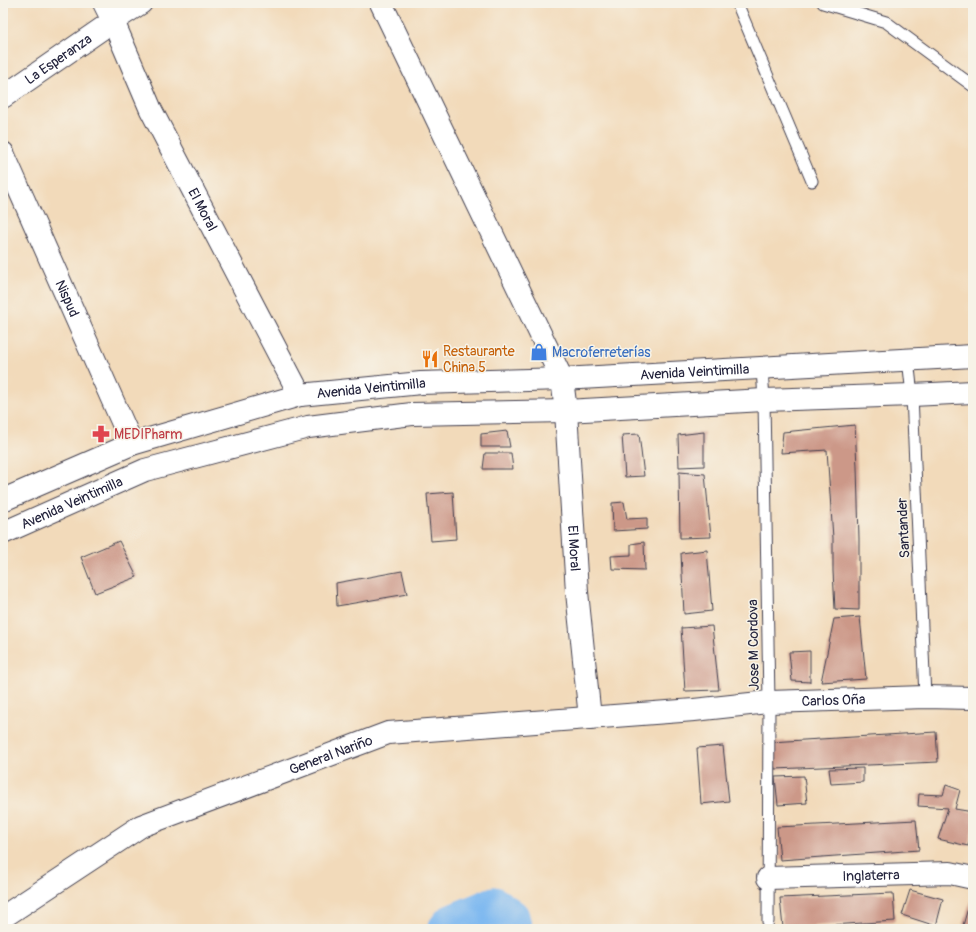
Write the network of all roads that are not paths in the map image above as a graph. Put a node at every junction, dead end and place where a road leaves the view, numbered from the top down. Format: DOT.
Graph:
graph roads {
  1 [pos="141,3"];
  2 [pos="381,3"];
  3 [pos="737,3"];
  4 [pos="823,3"];
  5 [pos="109,12"];
  6 [pos="973,86"];
  7 [pos="3,97"];
  8 [pos="3,154"];
  9 [pos="812,181"];
  10 [pos="973,356"];
  11 [pos="908,359"];
  12 [pos="762,368"];
  13 [pos="562,379"];
  14 [pos="973,392"];
  15 [pos="300,395"];
  16 [pos="912,395"];
  17 [pos="764,400"];
  18 [pos="566,411"];
  19 [pos="132,444"];
  20 [pos="3,500"];
  21 [pos="3,533"];
  22 [pos="925,697"];
  23 [pos="973,698"];
  24 [pos="769,702"];
  25 [pos="694,710"];
  26 [pos="590,718"];
  27 [pos="768,878"];
  28 [pos="973,878"];
  29 [pos="3,917"];
  30 [pos="768,922"];
  1 -- 5 [label="street, La Esperanza"];
  2 -- 13 [label="street, El Moral"];
  3 -- 9 [label="lane"];
  4 -- 6 [label="lane"];
  5 -- 7 [label="street, La Esperanza"];
  5 -- 15 [label="street, El Moral"];
  8 -- 19 [label="street, Nispud"];
  10 -- 11 [label="street, Avenida Veintimilla"];
  11 -- 12 [label="street, Avenida Veintimilla"];
  11 -- 16 [label="lane, Santander"];
  12 -- 13 [label="street, Avenida Veintimilla"];
  12 -- 17 [label="lane, Jose M Cordova"];
  13 -- 15 [label="street, Avenida Veintimilla"];
  13 -- 18 [label="street, El Moral"];
  14 -- 16 [label="street, Avenida Veintimilla"];
  15 -- 19 [label="street, Avenida Veintimilla"];
  16 -- 17 [label="street, Avenida Veintimilla"];
  16 -- 22 [label="lane, Santander"];
  17 -- 18 [label="street, Avenida Veintimilla"];
  17 -- 24 [label="lane, Jose M Cordova"];
  18 -- 21 [label="street, Avenida Veintimilla"];
  18 -- 26 [label="street, El Moral"];
  19 -- 20 [label="street, Avenida Veintimilla"];
  22 -- 23 [label="street, Carlos Oña"];
  22 -- 24 [label="street, Carlos Oña"];
  24 -- 25 [label="street, Carlos Oña"];
  24 -- 27 [label="lane, Jose M Cordova"];
  25 -- 26 [label="street, General Nariño"];
  26 -- 29 [label="street, General Nariño"];
  27 -- 28 [label="street, Inglaterra"];
  27 -- 30 [label="lane, Jose M Cordova"];
}
